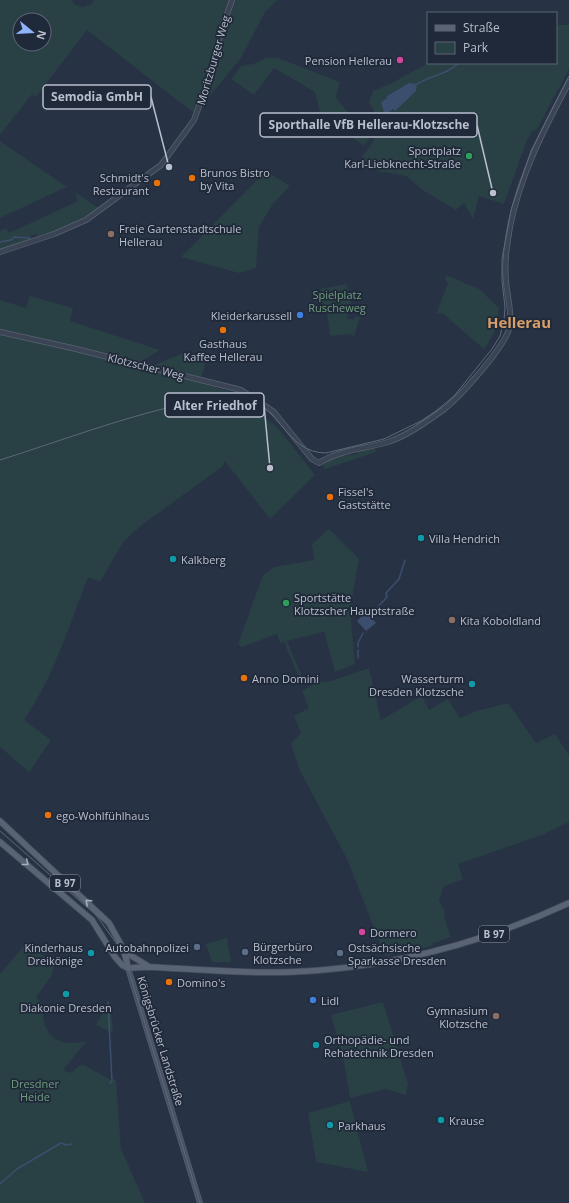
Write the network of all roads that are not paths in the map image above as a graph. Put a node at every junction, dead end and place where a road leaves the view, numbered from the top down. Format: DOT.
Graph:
graph roads {
  1 [pos="232,0"];
  2 [pos="569,82"];
  3 [pos="0,252"];
  4 [pos="0,332"];
  5 [pos="0,822"];
  6 [pos="0,842"];
  7 [pos="569,903"];
  8 [pos="125,952"];
  9 [pos="149,967"];
  10 [pos="128,968"];
  11 [pos="200,1203"];
  1 -- 3 [label="street, Moritzburger Weg"];
  2 -- 4 [label="street, Klotzscher Weg"];
  8 -- 5 [label="main road, B 97, one-way"];
  6 -- 10 [label="main road, Königsbrücker Landstraße / B 97, one-way"];
  7 -- 9 [label="main road, B 97"];
  8 -- 9 [label="main road"];
  8 -- 10 [label="main road, B 97"];
  9 -- 10 [label="main road, B 97"];
  10 -- 11 [label="main road, Königsbrücker Landstraße"];
}
